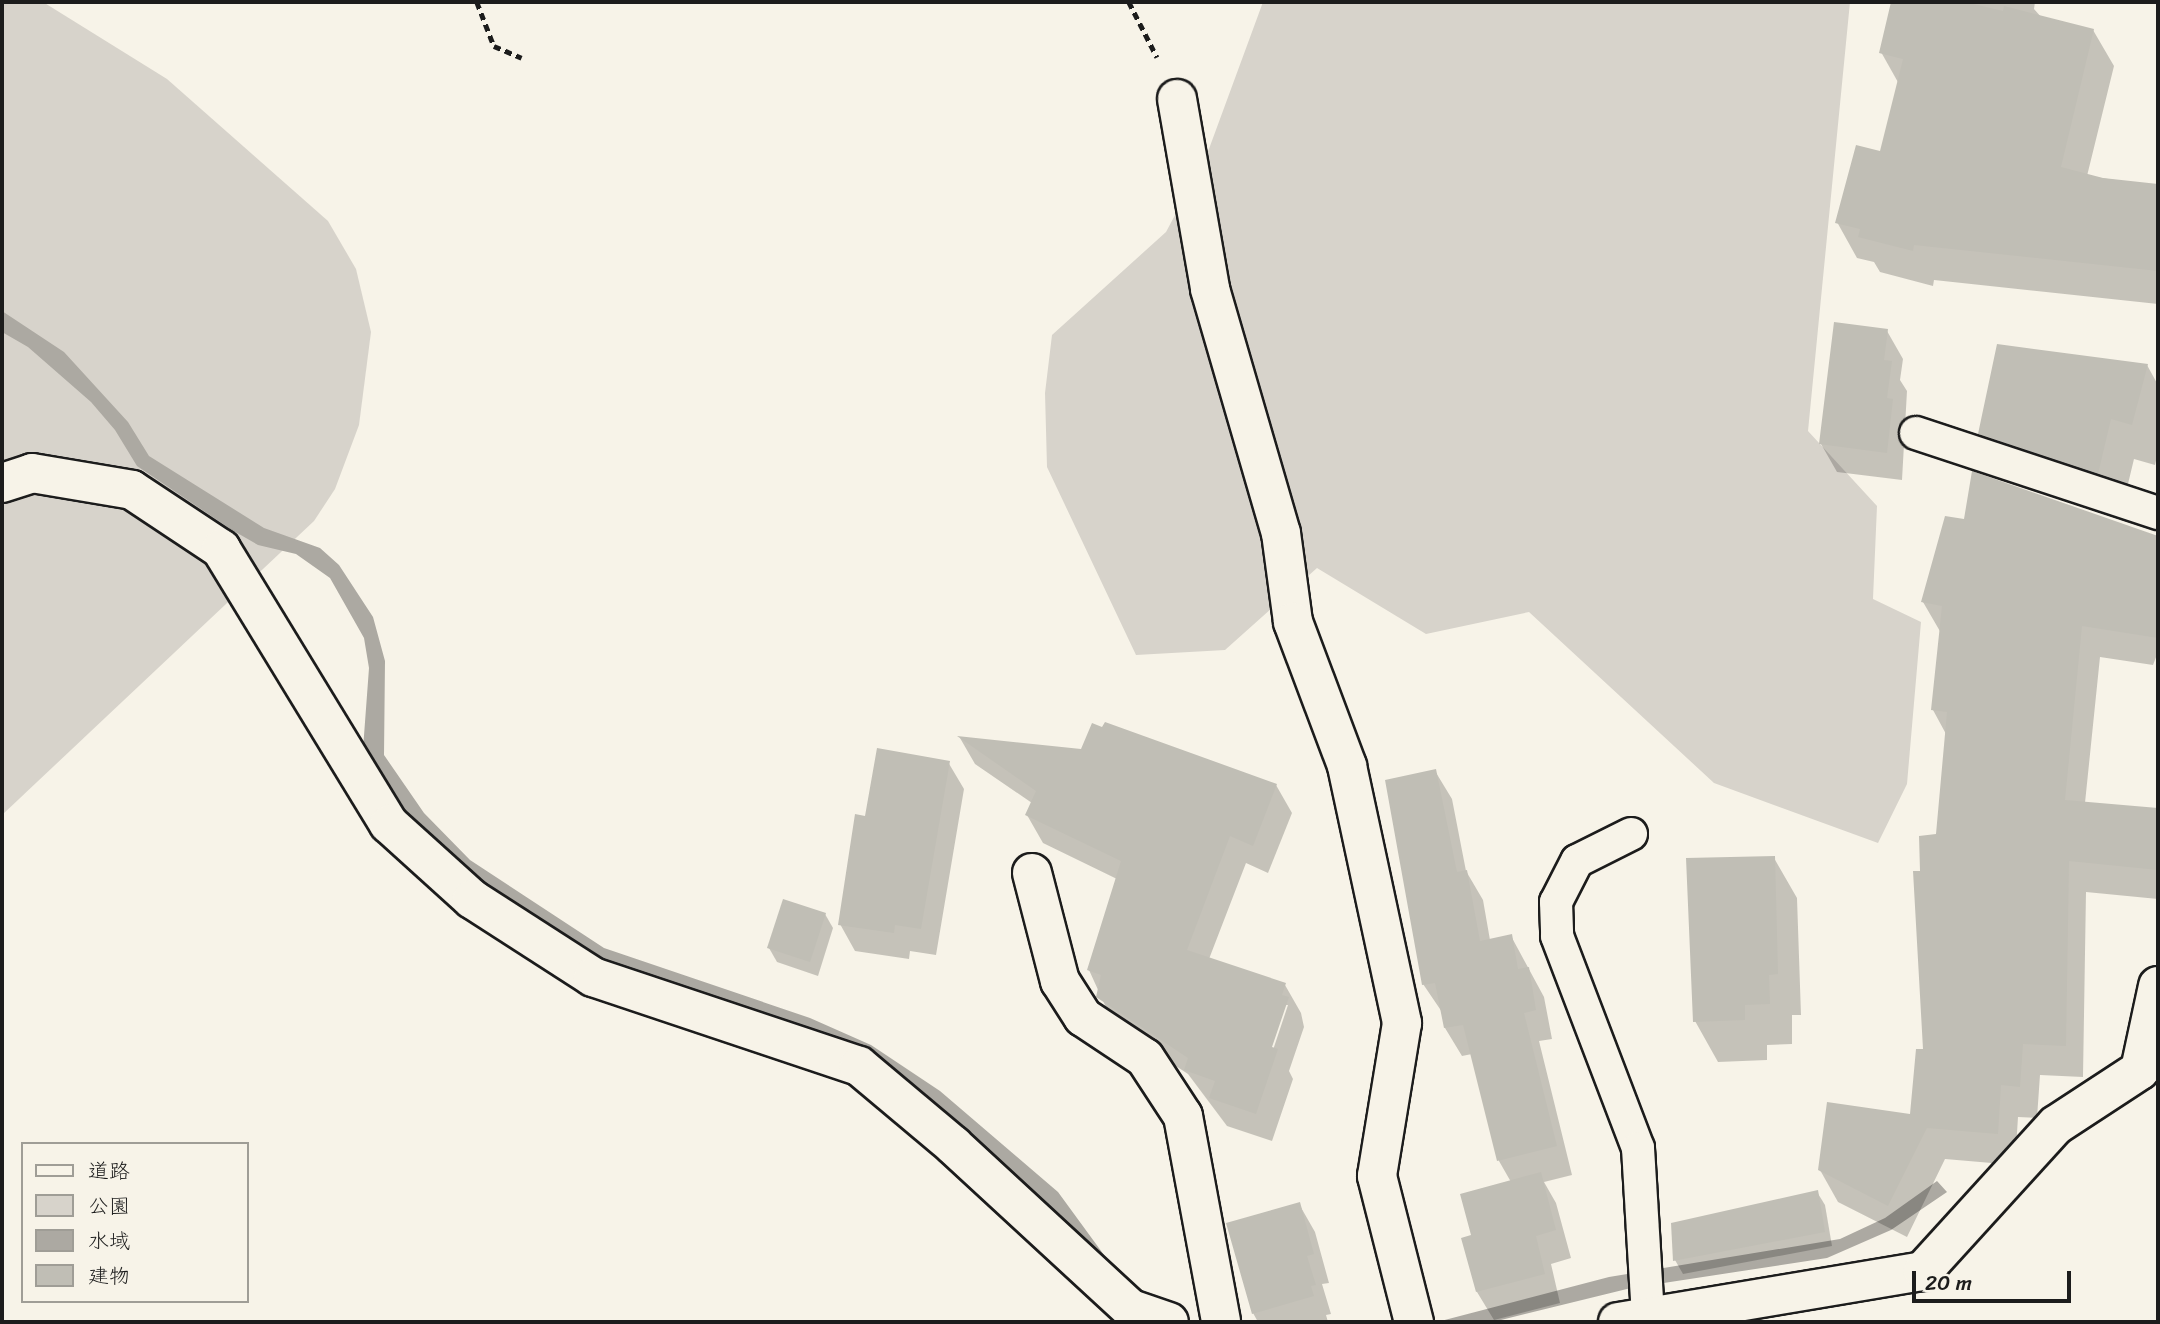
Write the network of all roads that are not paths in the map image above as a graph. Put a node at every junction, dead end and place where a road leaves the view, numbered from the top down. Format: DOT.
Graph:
graph roads {
  1 [pos="1177,99"];
  2 [pos="1916,433"];
  3 [pos="2,483"];
  4 [pos="2158,513"];
  5 [pos="1631,834"];
  6 [pos="1032,873"];
  7 [pos="2158,986"];
  8 [pos="2149,1078"];
  9 [pos="1640,1298"];
  10 [pos="1163,1320"];
  11 [pos="1414,1321"];
  12 [pos="1221,1322"];
  1 -- 11 [label="street"];
  2 -- 4 [label="lane"];
  3 -- 10 [label="street"];
  5 -- 9 [label="lane"];
  6 -- 12 [label="street"];
  7 -- 8 [label="street"];
  8 -- 9 [label="street"];
}
